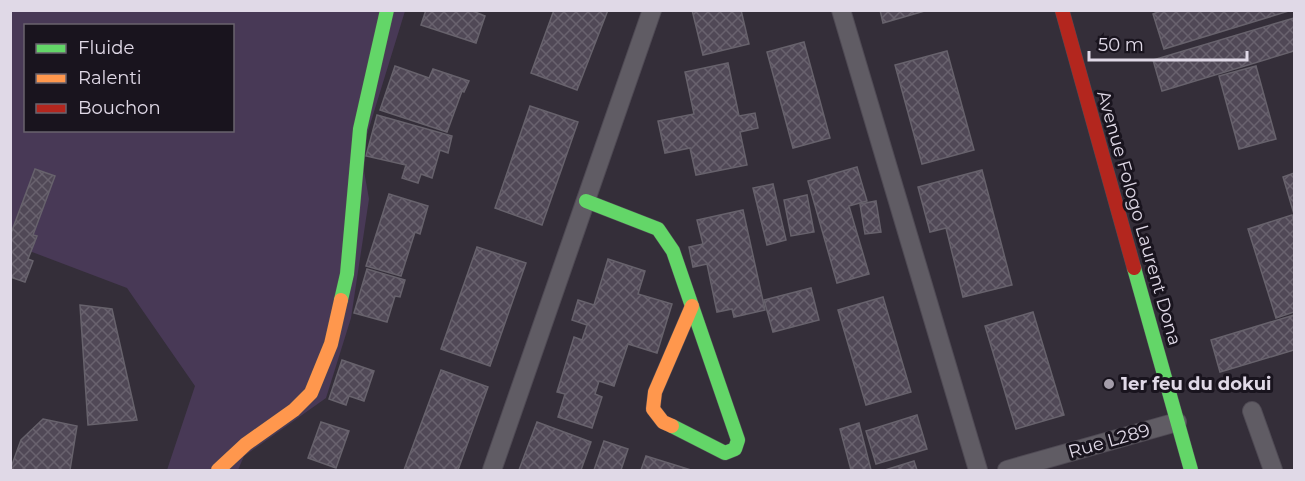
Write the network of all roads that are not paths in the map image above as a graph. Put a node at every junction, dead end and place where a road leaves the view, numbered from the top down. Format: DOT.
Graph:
graph roads {
  1 [pos="387,10"];
  2 [pos="652,10"];
  3 [pos="841,10"];
  4 [pos="1062,10"];
  5 [pos="586,201"];
  6 [pos="692,306"];
  7 [pos="1252,411"];
  8 [pos="1178,422"];
  9 [pos="218,471"];
  10 [pos="492,471"];
  11 [pos="978,471"];
  12 [pos="1007,471"];
  13 [pos="1191,471"];
  14 [pos="1273,471"];
  1 -- 9 [label="street"];
  2 -- 5 [label="street"];
  3 -- 11 [label="street"];
  4 -- 8 [label="street, Avenue Fologo Laurent Dona"];
  5 -- 6 [label="street"];
  5 -- 10 [label="street"];
  6 -- 6 [label="street"];
  7 -- 14 [label="street"];
  8 -- 12 [label="street, Rue L289"];
  8 -- 13 [label="street, Avenue Fologo Laurent Dona"];
}
